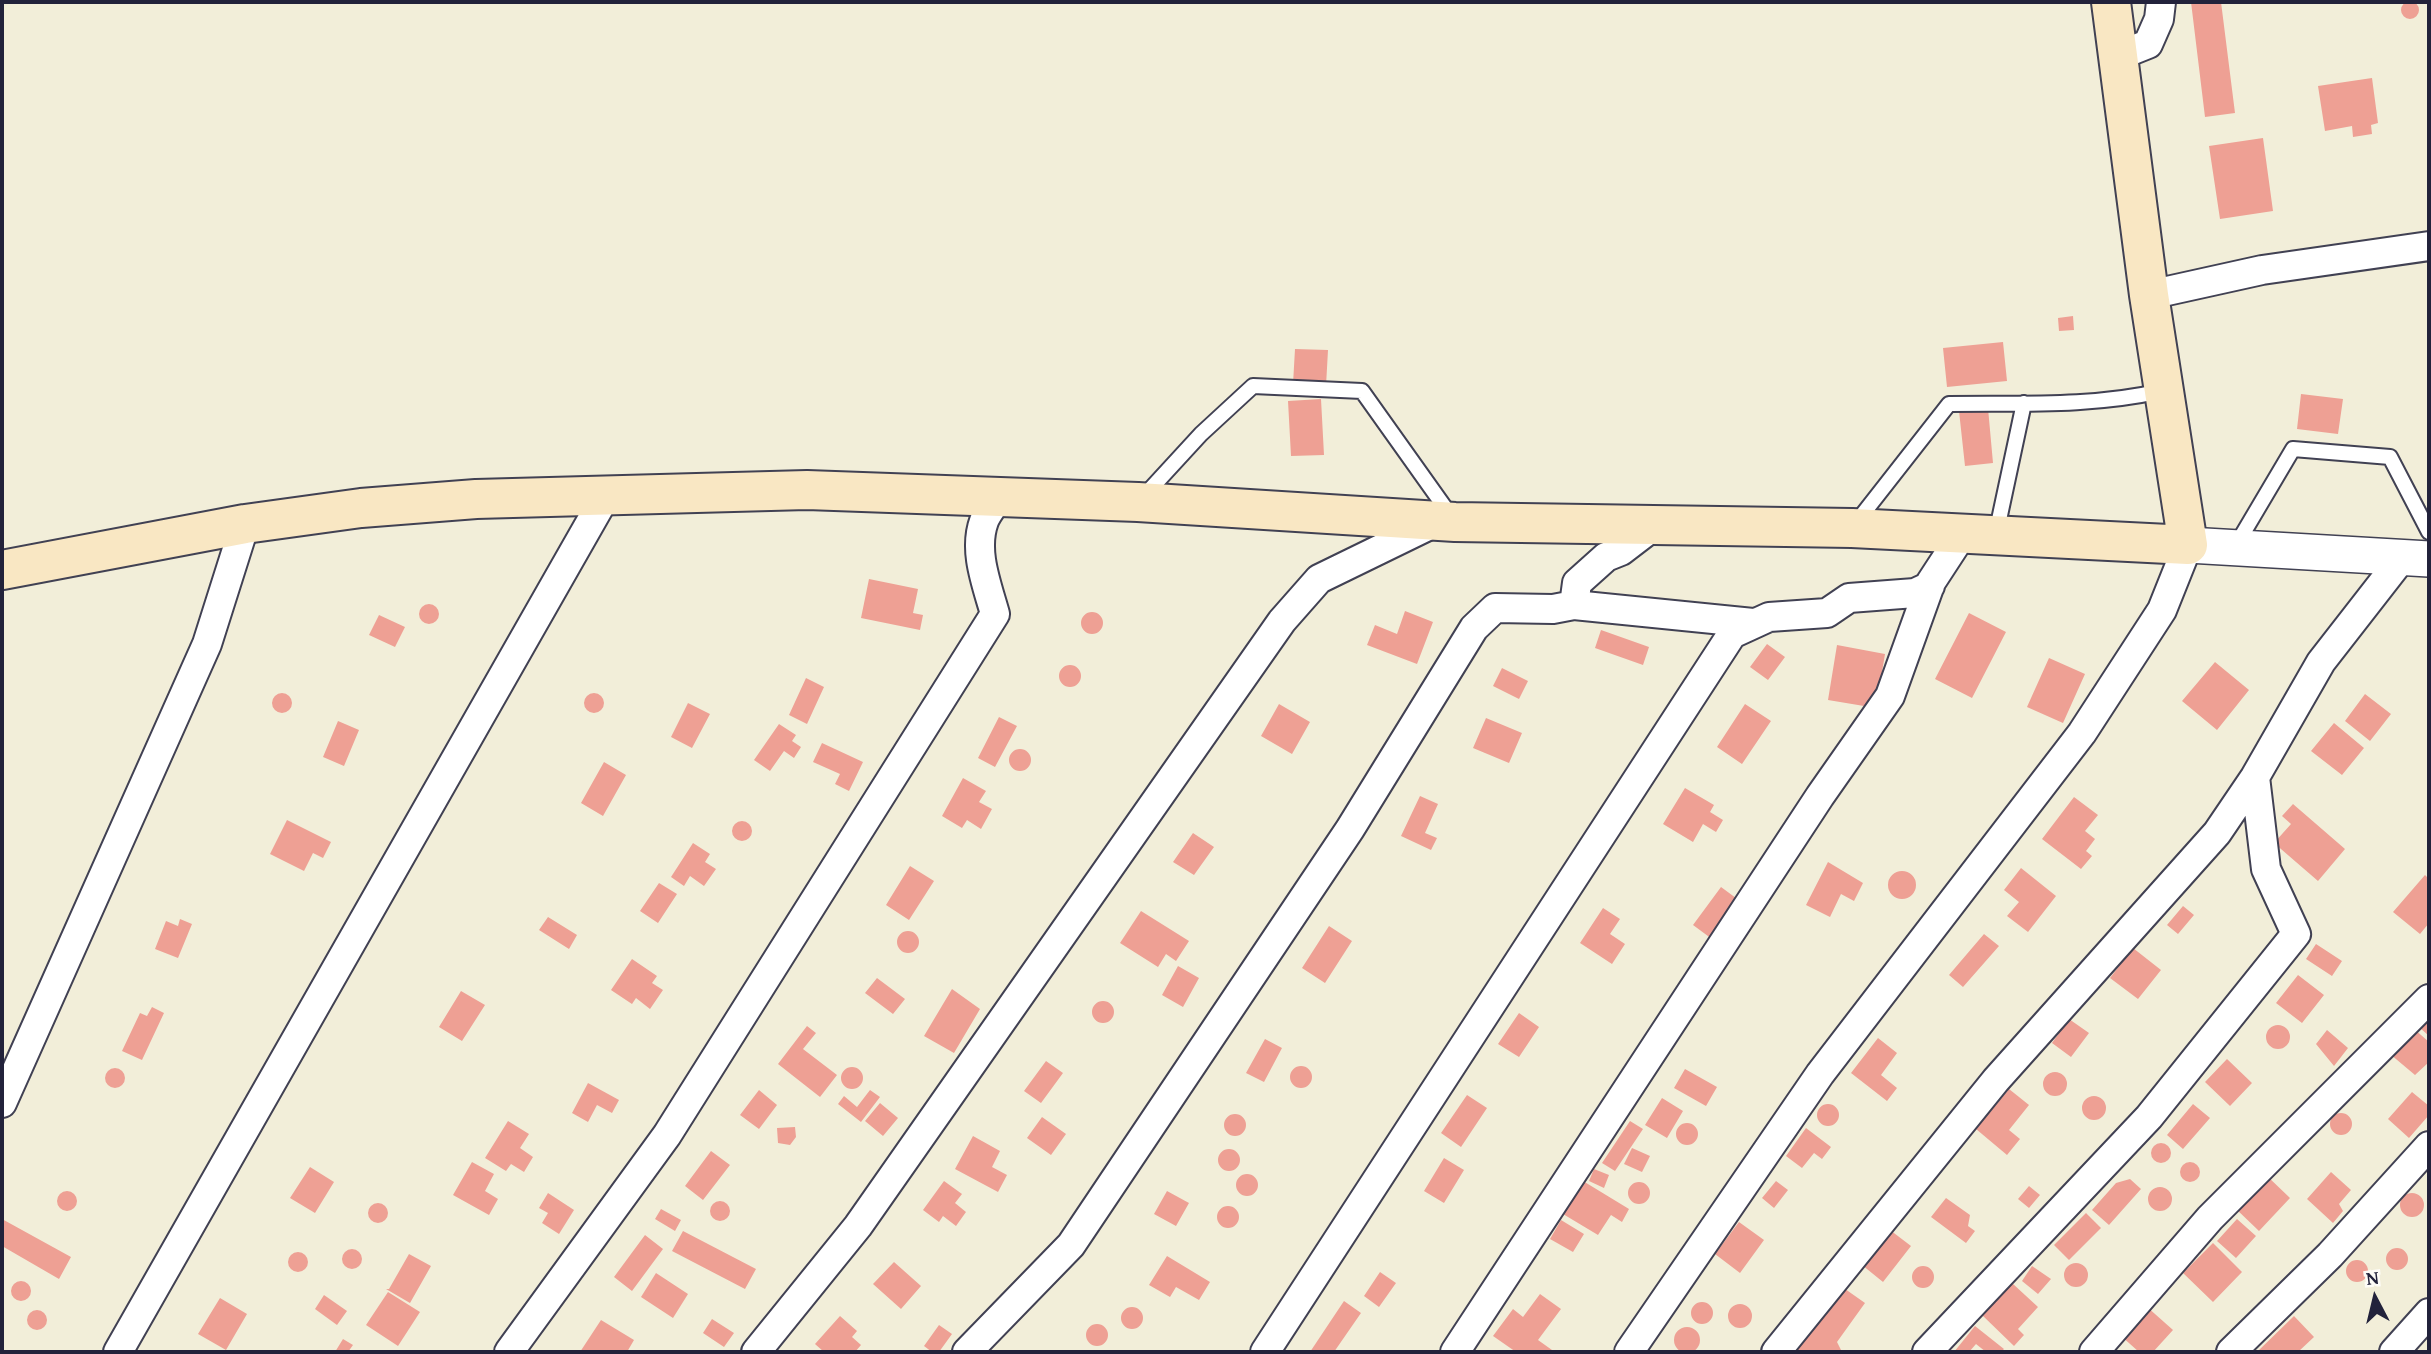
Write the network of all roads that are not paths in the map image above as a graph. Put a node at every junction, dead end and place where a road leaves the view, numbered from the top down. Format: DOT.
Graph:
graph roads {
  1 [pos="2111,2"];
  2 [pos="2161,2"];
  3 [pos="2118,56"];
  4 [pos="2429,246"];
  5 [pos="2149,295"];
  6 [pos="2164,390"];
  7 [pos="2024,403"];
  8 [pos="605,497"];
  9 [pos="999,497"];
  10 [pos="1138,502"];
  11 [pos="1447,522"];
  12 [pos="245,524"];
  13 [pos="1655,525"];
  14 [pos="1852,528"];
  15 [pos="2429,532"];
  16 [pos="1980,534"];
  17 [pos="2188,545"];
  18 [pos="2234,548"];
  19 [pos="2416,559"];
  20 [pos="2,570"];
  21 [pos="1930,586"];
  22 [pos="1574,605"];
  23 [pos="1753,623"];
  24 [pos="2255,777"];
  25 [pos="2429,999"];
  26 [pos="2,1103"];
  27 [pos="2429,1146"];
  28 [pos="2429,1314"];
  29 [pos="976,1347"];
  30 [pos="118,1352"];
  31 [pos="509,1352"];
  32 [pos="756,1352"];
  33 [pos="1265,1352"];
  34 [pos="1455,1352"];
  35 [pos="1629,1352"];
  36 [pos="1776,1352"];
  37 [pos="1927,1352"];
  38 [pos="2094,1352"];
  39 [pos="2231,1352"];
  40 [pos="2394,1352"];
  1 -- 3 [label="main road"];
  2 -- 3 [label="street"];
  3 -- 5 [label="main road"];
  4 -- 5 [label="street"];
  5 -- 6 [label="main road"];
  6 -- 7 [label="lane"];
  6 -- 17 [label="main road"];
  7 -- 14 [label="lane"];
  7 -- 16 [label="lane"];
  8 -- 9 [label="main road"];
  8 -- 12 [label="main road"];
  8 -- 30 [label="street"];
  9 -- 10 [label="main road"];
  9 -- 31 [label="street"];
  10 -- 11 [label="main road"];
  10 -- 11 [label="lane"];
  11 -- 13 [label="main road"];
  11 -- 32 [label="street"];
  12 -- 20 [label="main road"];
  12 -- 26 [label="street"];
  13 -- 14 [label="main road"];
  13 -- 22 [label="street"];
  14 -- 16 [label="main road"];
  15 -- 18 [label="lane"];
  16 -- 17 [label="main road"];
  16 -- 21 [label="street"];
  17 -- 18 [label="street"];
  17 -- 35 [label="street"];
  18 -- 19 [label="street"];
  19 -- 24 [label="street"];
  21 -- 23 [label="street"];
  21 -- 34 [label="street"];
  22 -- 23 [label="street"];
  22 -- 29 [label="street"];
  23 -- 33 [label="street"];
  24 -- 36 [label="street"];
  24 -- 37 [label="street"];
  25 -- 38 [label="street"];
  27 -- 39 [label="street"];
  28 -- 40 [label="street"];
}
